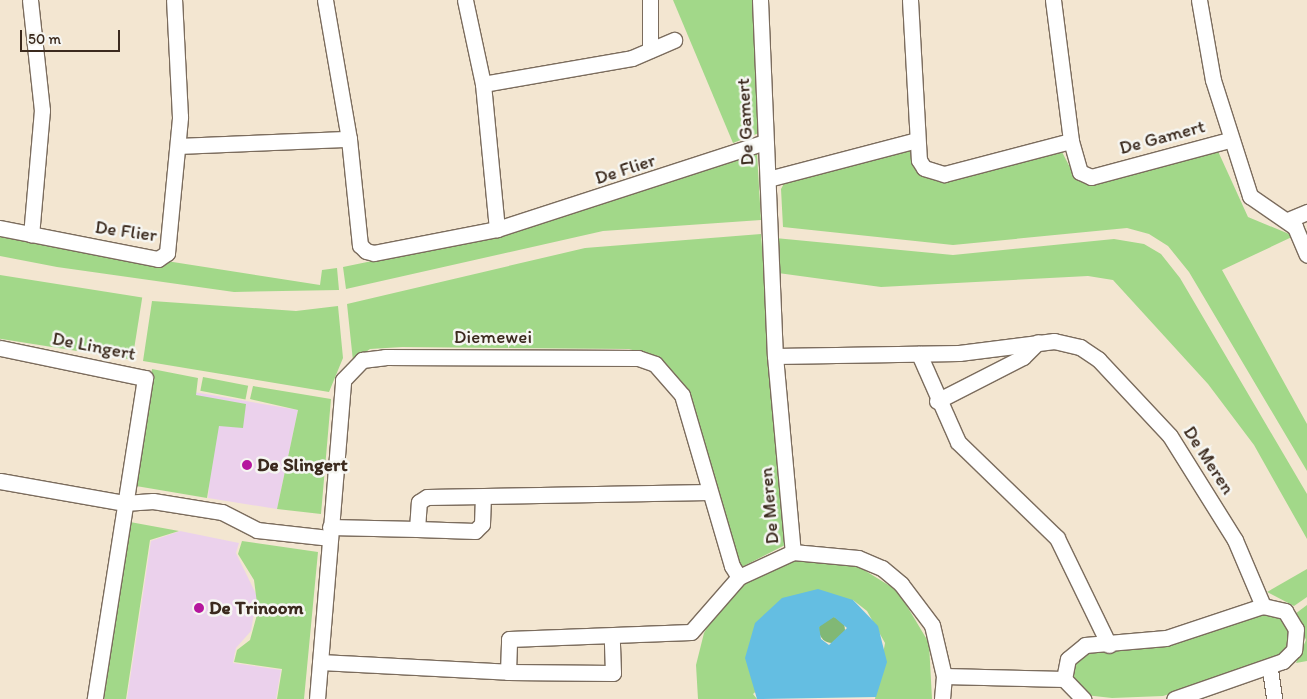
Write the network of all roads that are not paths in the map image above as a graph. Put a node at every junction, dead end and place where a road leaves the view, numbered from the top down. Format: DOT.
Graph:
graph roads {
  1 [pos="30,0"];
  2 [pos="174,0"];
  3 [pos="325,0"];
  4 [pos="465,0"];
  5 [pos="650,0"];
  6 [pos="760,0"];
  7 [pos="910,0"];
  8 [pos="1053,0"];
  9 [pos="1199,0"];
  10 [pos="674,40"];
  11 [pos="650,50"];
  12 [pos="483,84"];
  13 [pos="349,140"];
  14 [pos="917,140"];
  15 [pos="1229,140"];
  16 [pos="1071,141"];
  17 [pos="765,142"];
  18 [pos="179,146"];
  19 [pos="768,178"];
  20 [pos="1307,212"];
  21 [pos="1288,220"];
  22 [pos="0,228"];
  23 [pos="497,229"];
  24 [pos="31,235"];
  25 [pos="1307,255"];
  26 [pos="1038,342"];
  27 [pos="0,348"];
  28 [pos="919,354"];
  29 [pos="775,356"];
  30 [pos="937,401"];
  31 [pos="0,481"];
  32 [pos="710,492"];
  33 [pos="483,498"];
  34 [pos="125,503"];
  35 [pos="417,529"];
  36 [pos="330,532"];
  37 [pos="792,552"];
  38 [pos="739,577"];
  39 [pos="1263,606"];
  40 [pos="612,638"];
  41 [pos="1109,644"];
  42 [pos="320,662"];
  43 [pos="1270,668"];
  44 [pos="508,672"];
  45 [pos="944,676"];
  46 [pos="1064,679"];
  47 [pos="95,699"];
  48 [pos="317,699"];
  49 [pos="942,699"];
  50 [pos="1084,699"];
  51 [pos="1174,699"];
  52 [pos="1274,699"];
  1 -- 24 [label="street"];
  2 -- 18 [label="street, De Flier"];
  3 -- 13 [label="street, De Flier"];
  4 -- 12 [label="street"];
  5 -- 11 [label="street"];
  6 -- 17 [label="street, De Gamert"];
  7 -- 14 [label="street"];
  8 -- 16 [label="street, De Gamert"];
  9 -- 15 [label="street, De Gamert"];
  10 -- 11 [label="street"];
  11 -- 12 [label="street"];
  12 -- 23 [label="street"];
  13 -- 18 [label="street"];
  13 -- 23 [label="street, De Flier"];
  14 -- 16 [label="street"];
  14 -- 19 [label="street, De Gamert"];
  15 -- 16 [label="street, De Gamert"];
  15 -- 21 [label="street, De Gamert"];
  17 -- 19 [label="street, De Gamert"];
  17 -- 23 [label="street, De Flier"];
  18 -- 24 [label="street, De Flier"];
  19 -- 29 [label="street, De Meren"];
  20 -- 21 [label="street"];
  21 -- 25 [label="street"];
  22 -- 24 [label="street, De Flier"];
  26 -- 28 [label="street, De Meren"];
  26 -- 30 [label="street"];
  26 -- 39 [label="street, De Meren"];
  27 -- 34 [label="street, De Lingert"];
  28 -- 29 [label="street, De Meren"];
  28 -- 30 [label="street"];
  29 -- 37 [label="street, De Meren"];
  30 -- 41 [label="street"];
  31 -- 34 [label="street"];
  32 -- 33 [label="street"];
  32 -- 36 [label="street, Diemewei"];
  32 -- 38 [label="street, Diemewei"];
  33 -- 35 [label="street"];
  33 -- 35 [label="street"];
  34 -- 36 [label="street"];
  34 -- 47 [label="street, De Lingert"];
  35 -- 36 [label="street"];
  36 -- 42 [label="street, Diemewei"];
  37 -- 38 [label="street"];
  37 -- 45 [label="street, De Meren"];
  38 -- 40 [label="street"];
  39 -- 41 [label="street"];
  39 -- 43 [label="street"];
  40 -- 44 [label="street"];
  40 -- 44 [label="street"];
  41 -- 46 [label="street"];
  42 -- 44 [label="street"];
  42 -- 48 [label="street, Diemewei"];
  43 -- 51 [label="street"];
  43 -- 52 [label="street"];
  45 -- 46 [label="street"];
  45 -- 49 [label="street, De Meren"];
  46 -- 50 [label="street"];
}
